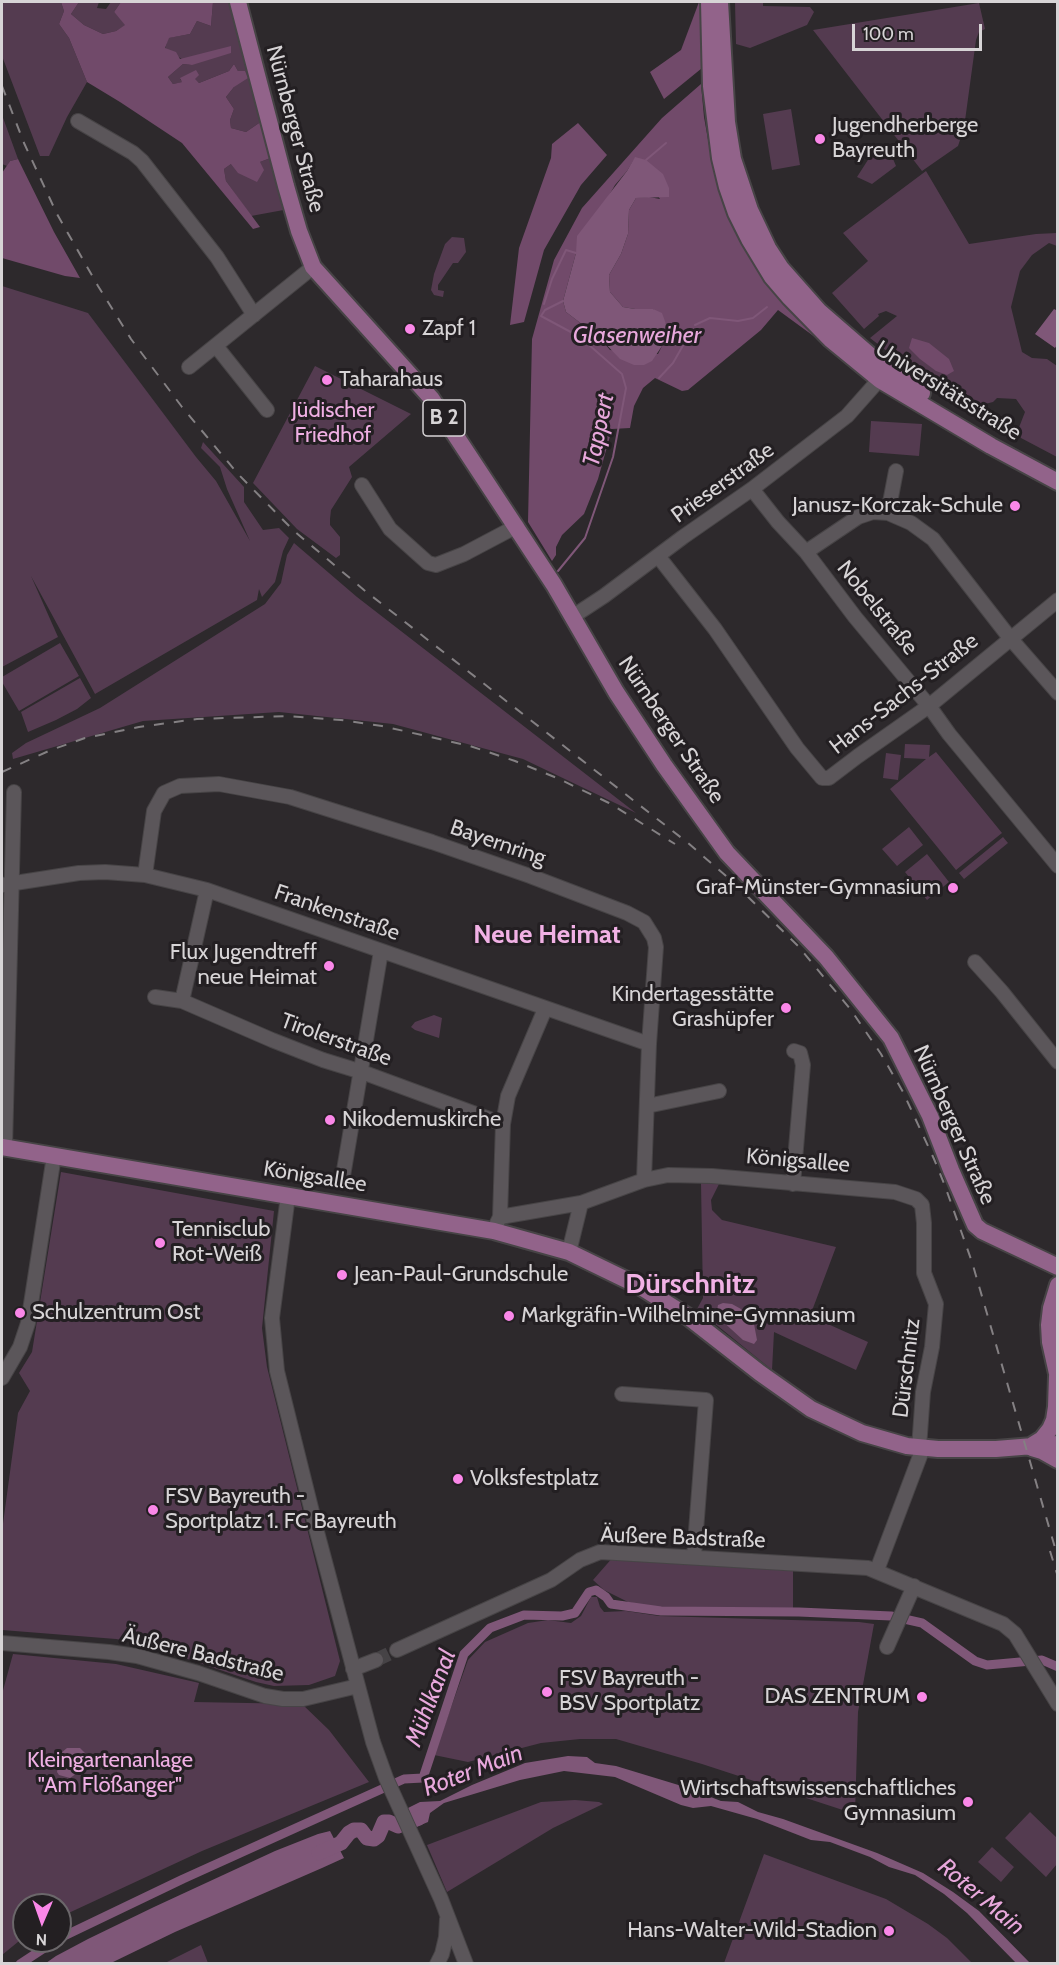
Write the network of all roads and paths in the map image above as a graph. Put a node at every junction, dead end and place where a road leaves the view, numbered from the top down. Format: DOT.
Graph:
graph roads {
  1 [pos="238,2"];
  2 [pos="709,2"];
  3 [pos="720,2"];
  4 [pos="716,59"];
  5 [pos="84,129"];
  6 [pos="313,267"];
  7 [pos="254,315"];
  8 [pos="216,346"];
  9 [pos="189,367"];
  10 [pos="884,375"];
  11 [pos="267,410"];
  12 [pos="896,471"];
  13 [pos="1058,471"];
  14 [pos="1058,482"];
  15 [pos="362,485"];
  16 [pos="752,489"];
  17 [pos="888,513"];
  18 [pos="517,526"];
  19 [pos="806,552"];
  20 [pos="658,556"];
  21 [pos="1058,600"];
  22 [pos="572,617"];
  23 [pos="1010,638"];
  24 [pos="1058,693"];
  25 [pos="929,706"];
  26 [pos="14,792"];
  27 [pos="1058,866"];
  28 [pos="145,875"];
  29 [pos="6,885"];
  30 [pos="207,890"];
  31 [pos="381,951"];
  32 [pos="975,962"];
  33 [pos="155,997"];
  34 [pos="182,1001"];
  35 [pos="545,1009"];
  36 [pos="649,1044"];
  37 [pos="794,1051"];
  38 [pos="1057,1060"];
  39 [pos="362,1072"];
  40 [pos="719,1091"];
  41 [pos="647,1106"];
  42 [pos="502,1124"];
  43 [pos="3,1147"];
  44 [pos="54,1156"];
  45 [pos="343,1176"];
  46 [pos="644,1180"];
  47 [pos="793,1184"];
  48 [pos="288,1196"];
  49 [pos="581,1203"];
  50 [pos="924,1223"];
  51 [pos="497,1224"];
  52 [pos="569,1252"];
  53 [pos="1058,1267"];
  54 [pos="1058,1285"];
  55 [pos="1057,1377"];
  56 [pos="2,1378"];
  57 [pos="622,1394"];
  58 [pos="1058,1444"];
  59 [pos="1029,1447"];
  60 [pos="921,1448"];
  61 [pos="1058,1460"];
  62 [pos="694,1557"];
  63 [pos="877,1570"];
  64 [pos="914,1586"];
  65 [pos="2,1645"];
  66 [pos="887,1647"];
  67 [pos="397,1650"];
  68 [pos="376,1660"];
  69 [pos="353,1670"];
  70 [pos="358,1686"];
  71 [pos="1058,1704"];
  72 [pos="446,1911"];
  73 [pos="439,1959"];
  74 [pos="466,1964"];
  1 -- 6 [label="main road, Nürnberger Straße / B 2"];
  2 -- 4 [label="main road, Universitätsstraße"];
  3 -- 4 [label="main road, Universitätsstraße"];
  4 -- 10 [label="main road, Universitätsstraße"];
  5 -- 7 [label="street"];
  6 -- 7 [label="street"];
  6 -- 18 [label="main road, Nürnberger Straße / B 2"];
  7 -- 8 [label="street"];
  8 -- 9 [label="street"];
  8 -- 11 [label="street"];
  10 -- 13 [label="main road, Universitätsstraße"];
  10 -- 14 [label="main road, Universitätsstraße"];
  10 -- 16 [label="street, Prieserstraße"];
  12 -- 17 [label="street"];
  15 -- 18 [label="street"];
  16 -- 19 [label="street, Nobelstraße"];
  16 -- 20 [label="street, Prieserstraße"];
  17 -- 19 [label="street"];
  17 -- 23 [label="street"];
  18 -- 22 [label="main road, Nürnberger Straße / B 2"];
  19 -- 25 [label="street, Nobelstraße"];
  20 -- 22 [label="street, Prieserstraße"];
  20 -- 25 [label="street, Hans-Sachs-Straße"];
  21 -- 23 [label="street, Hans-Sachs-Straße"];
  22 -- 53 [label="main road, Nürnberger Straße / B 2"];
  23 -- 24 [label="street"];
  23 -- 25 [label="street, Hans-Sachs-Straße"];
  25 -- 27 [label="street, Nobelstraße"];
  26 -- 29 [label="street"];
  28 -- 29 [label="street, Frankenstraße"];
  28 -- 30 [label="street, Frankenstraße"];
  28 -- 36 [label="street, Bayernring"];
  29 -- 43 [label="street"];
  30 -- 31 [label="street, Frankenstraße"];
  30 -- 34 [label="street"];
  31 -- 35 [label="street, Frankenstraße"];
  31 -- 39 [label="street"];
  32 -- 38 [label="street"];
  33 -- 34 [label="street, Tirolerstraße"];
  34 -- 39 [label="street, Tirolerstraße"];
  35 -- 36 [label="street, Frankenstraße"];
  35 -- 42 [label="street"];
  36 -- 41 [label="street, Bayernring"];
  37 -- 47 [label="street"];
  39 -- 42 [label="street, Tirolerstraße"];
  39 -- 45 [label="street"];
  40 -- 41 [label="street"];
  41 -- 46 [label="street, Bayernring"];
  42 -- 51 [label="street"];
  43 -- 44 [label="main road, Königsallee"];
  44 -- 48 [label="main road, Königsallee"];
  44 -- 56 [label="street"];
  46 -- 47 [label="street, Königsallee"];
  46 -- 49 [label="street, Königsallee"];
  47 -- 50 [label="street, Königsallee"];
  48 -- 51 [label="main road, Königsallee"];
  48 -- 69 [label="street"];
  49 -- 51 [label="street, Königsallee"];
  49 -- 52 [label="street"];
  50 -- 60 [label="street, Dürschnitz"];
  51 -- 52 [label="main road, Königsallee"];
  52 -- 60 [label="main road, Königsallee"];
  54 -- 55 [label="main road"];
  55 -- 59 [label="main road"];
  57 -- 62 [label="street"];
  58 -- 59 [label="main road, Königsallee"];
  59 -- 60 [label="main road, Königsallee"];
  59 -- 61 [label="main road"];
  60 -- 63 [label="street, Dürschnitz"];
  62 -- 63 [label="street, Äußere Badstraße"];
  62 -- 67 [label="street, Äußere Badstraße"];
  63 -- 64 [label="street, Äußere Badstraße"];
  64 -- 66 [label="street"];
  64 -- 71 [label="street, Äußere Badstraße"];
  65 -- 70 [label="street, Äußere Badstraße"];
  68 -- 69 [label="street"];
  69 -- 70 [label="street"];
  70 -- 72 [label="street"];
  72 -- 73 [label="street"];
  72 -- 74 [label="street"];
  73 -- 74 [label="street"];
}
